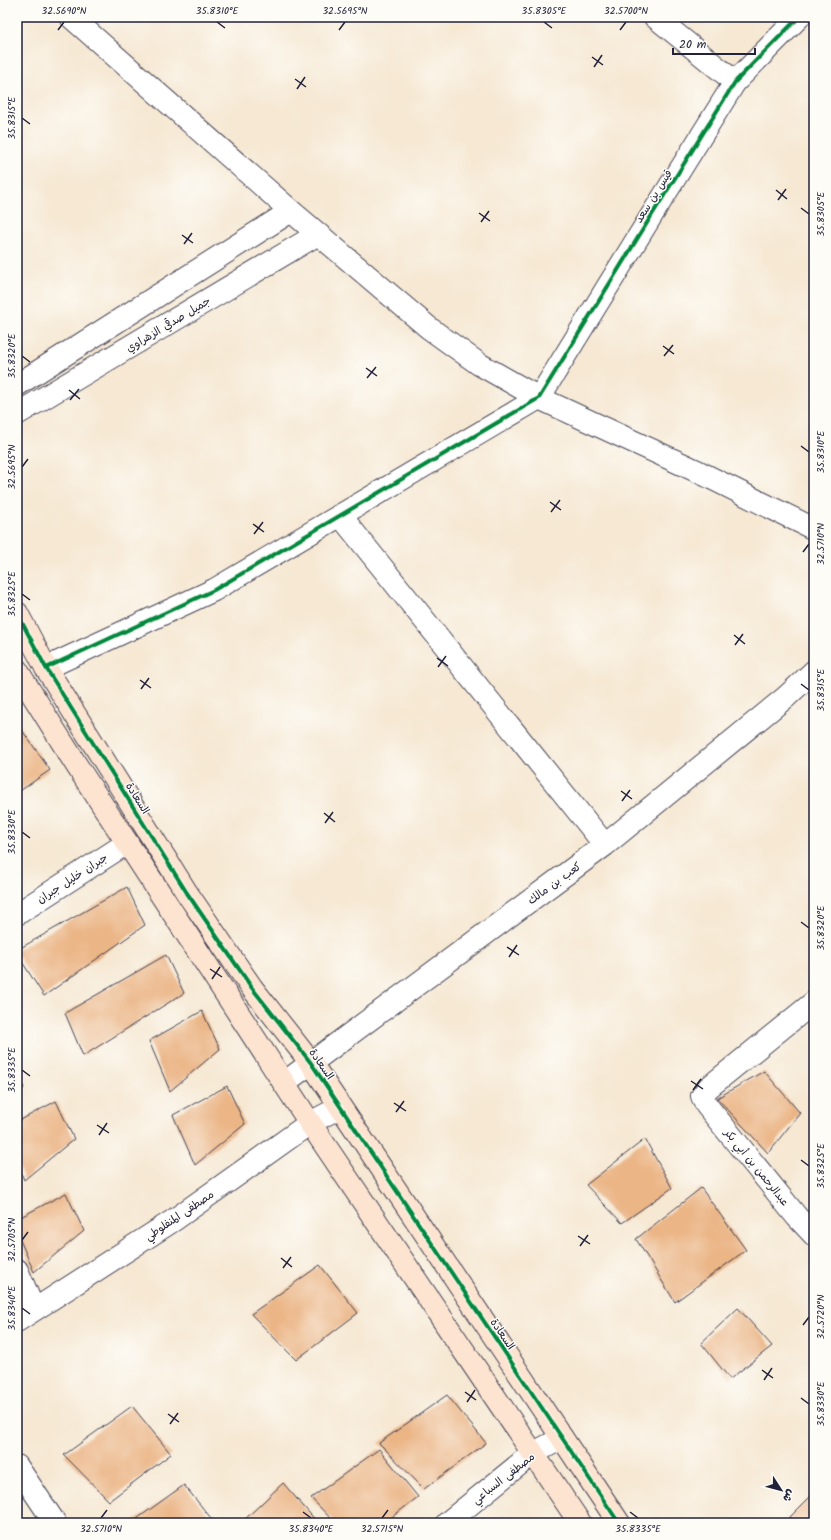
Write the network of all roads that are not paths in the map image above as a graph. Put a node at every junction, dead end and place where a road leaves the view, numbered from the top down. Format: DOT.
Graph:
graph roads {
  1 [pos="70,17"];
  2 [pos="655,17"];
  3 [pos="798,17"];
  4 [pos="735,82"];
  5 [pos="291,211"];
  6 [pos="318,234"];
  7 [pos="17,385"];
  8 [pos="539,398"];
  9 [pos="17,414"];
  10 [pos="340,515"];
  11 [pos="814,528"];
  12 [pos="17,613"];
  13 [pos="46,668"];
  14 [pos="17,670"];
  15 [pos="814,671"];
  16 [pos="127,843"];
  17 [pos="605,846"];
  18 [pos="17,914"];
  19 [pos="814,1002"];
  20 [pos="311,1063"];
  21 [pos="284,1083"];
  22 [pos="340,1106"];
  23 [pos="310,1124"];
  24 [pos="814,1235"];
  25 [pos="17,1270"];
  26 [pos="25,1316"];
  27 [pos="562,1438"];
  28 [pos="532,1454"];
  29 [pos="17,1466"];
  30 [pos="55,1523"];
  31 [pos="447,1523"];
  32 [pos="580,1523"];
  33 [pos="619,1523"];
  1 -- 5 [label="street"];
  2 -- 4 [label="street"];
  3 -- 4 [label="street, قيس بن سعد"];
  4 -- 8 [label="street, قيس بن سعد"];
  5 -- 6 [label="street"];
  5 -- 7 [label="street"];
  6 -- 8 [label="street"];
  6 -- 9 [label="street, جميل صدقي الزهراوي"];
  8 -- 10 [label="street"];
  8 -- 11 [label="street"];
  10 -- 13 [label="street"];
  10 -- 17 [label="street"];
  12 -- 13 [label="street, السعادة"];
  13 -- 20 [label="street, السعادة"];
  14 -- 16 [label="street"];
  15 -- 17 [label="street, كعب بن مالك"];
  16 -- 18 [label="street, جبران خليل جبران"];
  16 -- 21 [label="street"];
  17 -- 20 [label="street, كعب بن مالك"];
  19 -- 24 [label="street, عبدالرحمن بن أبي بكر"];
  20 -- 21 [label="street, كعب بن مالك"];
  20 -- 22 [label="street, السعادة"];
  21 -- 23 [label="street"];
  22 -- 23 [label="street, مصطفى المنفلوطي"];
  22 -- 27 [label="street, السعادة"];
  23 -- 26 [label="street, مصطفى المنفلوطي"];
  23 -- 28 [label="street"];
  25 -- 26 [label="street"];
  27 -- 28 [label="street, مصطفى السباعي"];
  27 -- 33 [label="street, السعادة"];
  28 -- 31 [label="street, مصطفى السباعي"];
  28 -- 32 [label="street"];
  29 -- 30 [label="street"];
}
